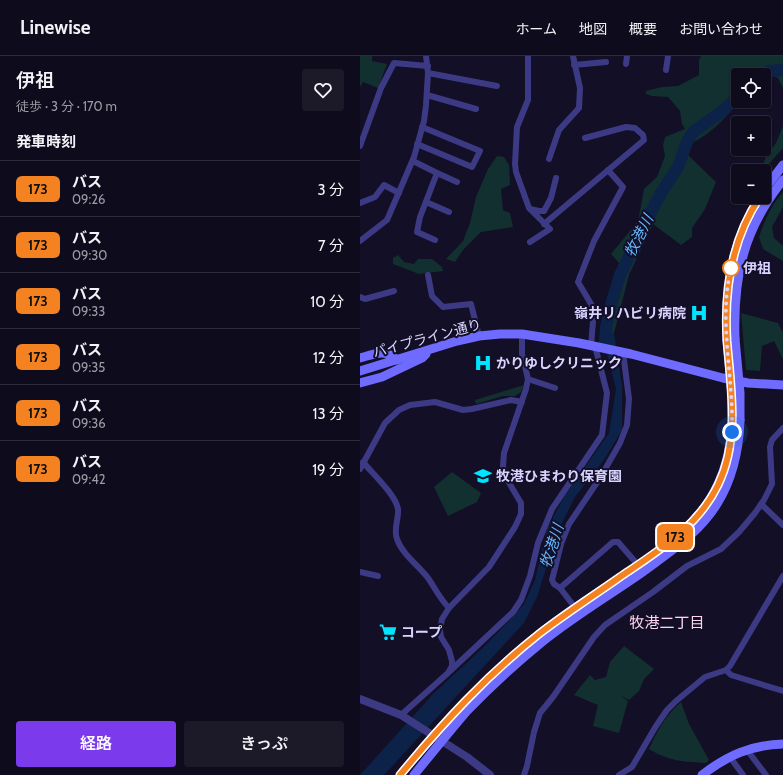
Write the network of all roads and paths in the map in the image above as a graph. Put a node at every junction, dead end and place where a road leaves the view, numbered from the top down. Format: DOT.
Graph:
graph roads {
  1 [pos="392,56"];
  2 [pos="426,56"];
  3 [pos="528,56"];
  4 [pos="573,56"];
  5 [pos="628,56"];
  6 [pos="668,56"];
  7 [pos="606,62"];
  8 [pos="394,63"];
  9 [pos="626,64"];
  10 [pos="574,65"];
  11 [pos="428,70"];
  12 [pos="666,70"];
  13 [pos="497,86"];
  14 [pos="427,95"];
  15 [pos="476,109"];
  16 [pos="422,127"];
  17 [pos="585,138"];
  18 [pos="418,144"];
  19 [pos="360,146"];
  20 [pos="549,159"];
  21 [pos="413,161"];
  22 [pos="783,165"];
  23 [pos="608,170"];
  24 [pos="437,173"];
  25 [pos="556,178"];
  26 [pos="783,180"];
  27 [pos="771,181"];
  28 [pos="457,182"];
  29 [pos="400,193"];
  30 [pos="426,202"];
  31 [pos="360,203"];
  32 [pos="756,204"];
  33 [pos="529,208"];
  34 [pos="449,212"];
  35 [pos="544,224"];
  36 [pos="435,240"];
  37 [pos="360,241"];
  38 [pos="530,242"];
  39 [pos="428,275"];
  40 [pos="394,291"];
  41 [pos="360,297"];
  42 [pos="522,334"];
  43 [pos="478,336"];
  44 [pos="731,340"];
  45 [pos="594,346"];
  46 [pos="429,351"];
  47 [pos="620,352"];
  48 [pos="360,358"];
  49 [pos="397,360"];
  50 [pos="360,371"];
  51 [pos="528,379"];
  52 [pos="360,383"];
  53 [pos="783,385"];
  54 [pos="555,388"];
  55 [pos="522,402"];
  56 [pos="736,421"];
  57 [pos="783,428"];
  58 [pos="363,462"];
  59 [pos="360,469"];
  60 [pos="761,504"];
  61 [pos="783,525"];
  62 [pos="638,565"];
  63 [pos="360,572"];
  64 [pos="378,576"];
  65 [pos="783,576"];
  66 [pos="560,588"];
  67 [pos="449,608"];
  68 [pos="578,611"];
  69 [pos="726,670"];
  70 [pos="448,673"];
  71 [pos="783,691"];
  72 [pos="360,699"];
  73 [pos="404,717"];
  74 [pos="433,736"];
  75 [pos="441,741"];
  76 [pos="782,744"];
  77 [pos="747,750"];
  78 [pos="730,757"];
  79 [pos="400,775"];
  80 [pos="414,775"];
  81 [pos="490,775"];
  82 [pos="524,775"];
  83 [pos="619,775"];
  84 [pos="702,775"];
  85 [pos="743,775"];
  86 [pos="766,775"];
  1 -- 8 [label="street"];
  2 -- 11 [label="street"];
  3 -- 33 [label="street"];
  4 -- 10 [label="street"];
  5 -- 9 [label="street"];
  6 -- 12 [label="street"];
  7 -- 10 [label="street"];
  8 -- 11 [label="street"];
  8 -- 19 [label="street"];
  10 -- 20 [label="street"];
  11 -- 13 [label="street"];
  11 -- 14 [label="street"];
  14 -- 15 [label="street"];
  14 -- 16 [label="street"];
  16 -- 18 [label="street"];
  16 -- 18 [label="street"];
  17 -- 23 [label="street"];
  18 -- 21 [label="street"];
  21 -- 24 [label="street"];
  21 -- 29 [label="street"];
  22 -- 27 [label="main road"];
  23 -- 35 [label="street"];
  23 -- 45 [label="street"];
  24 -- 28 [label="street"];
  24 -- 30 [label="street"];
  25 -- 33 [label="street"];
  26 -- 44 [label="main road"];
  29 -- 31 [label="street"];
  29 -- 37 [label="street"];
  30 -- 34 [label="street"];
  30 -- 36 [label="street"];
  32 -- 44 [label="main road"];
  33 -- 35 [label="street"];
  35 -- 38 [label="street"];
  39 -- 43 [label="street"];
  40 -- 41 [label="street"];
  42 -- 43 [label="main road, パイプライン通り"];
  42 -- 45 [label="main road, パイプライン通り"];
  42 -- 51 [label="street"];
  43 -- 46 [label="main road, パイプライン通り"];
  44 -- 56 [label="main road, bridge"];
  45 -- 47 [label="main road, パイプライン通り"];
  45 -- 70 [label="street"];
  46 -- 49 [label="main road, パイプライン通り"];
  46 -- 52 [label="main road"];
  47 -- 53 [label="main road"];
  47 -- 66 [label="street"];
  48 -- 49 [label="main road"];
  49 -- 50 [label="main road, パイプライン通り"];
  51 -- 54 [label="street"];
  51 -- 55 [label="street"];
  55 -- 58 [label="street"];
  55 -- 67 [label="street"];
  56 -- 62 [label="main road"];
  56 -- 68 [label="main road"];
  57 -- 60 [label="street"];
  58 -- 59 [label="street"];
  58 -- 67 [label="street"];
  60 -- 61 [label="street"];
  60 -- 82 [label="street"];
  62 -- 66 [label="street"];
  62 -- 68 [label="main road"];
  63 -- 64 [label="street"];
  65 -- 69 [label="street"];
  66 -- 68 [label="street"];
  67 -- 70 [label="street"];
  68 -- 74 [label="main road"];
  68 -- 75 [label="main road"];
  69 -- 71 [label="street"];
  69 -- 83 [label="street"];
  70 -- 73 [label="street"];
  72 -- 73 [label="street"];
  73 -- 74 [label="street"];
  74 -- 75 [label="street"];
  74 -- 79 [label="main road"];
  75 -- 80 [label="main road"];
  75 -- 81 [label="street"];
  76 -- 77 [label="main road"];
  77 -- 78 [label="main road"];
  77 -- 86 [label="street"];
  78 -- 84 [label="main road"];
  78 -- 85 [label="street"];
}
